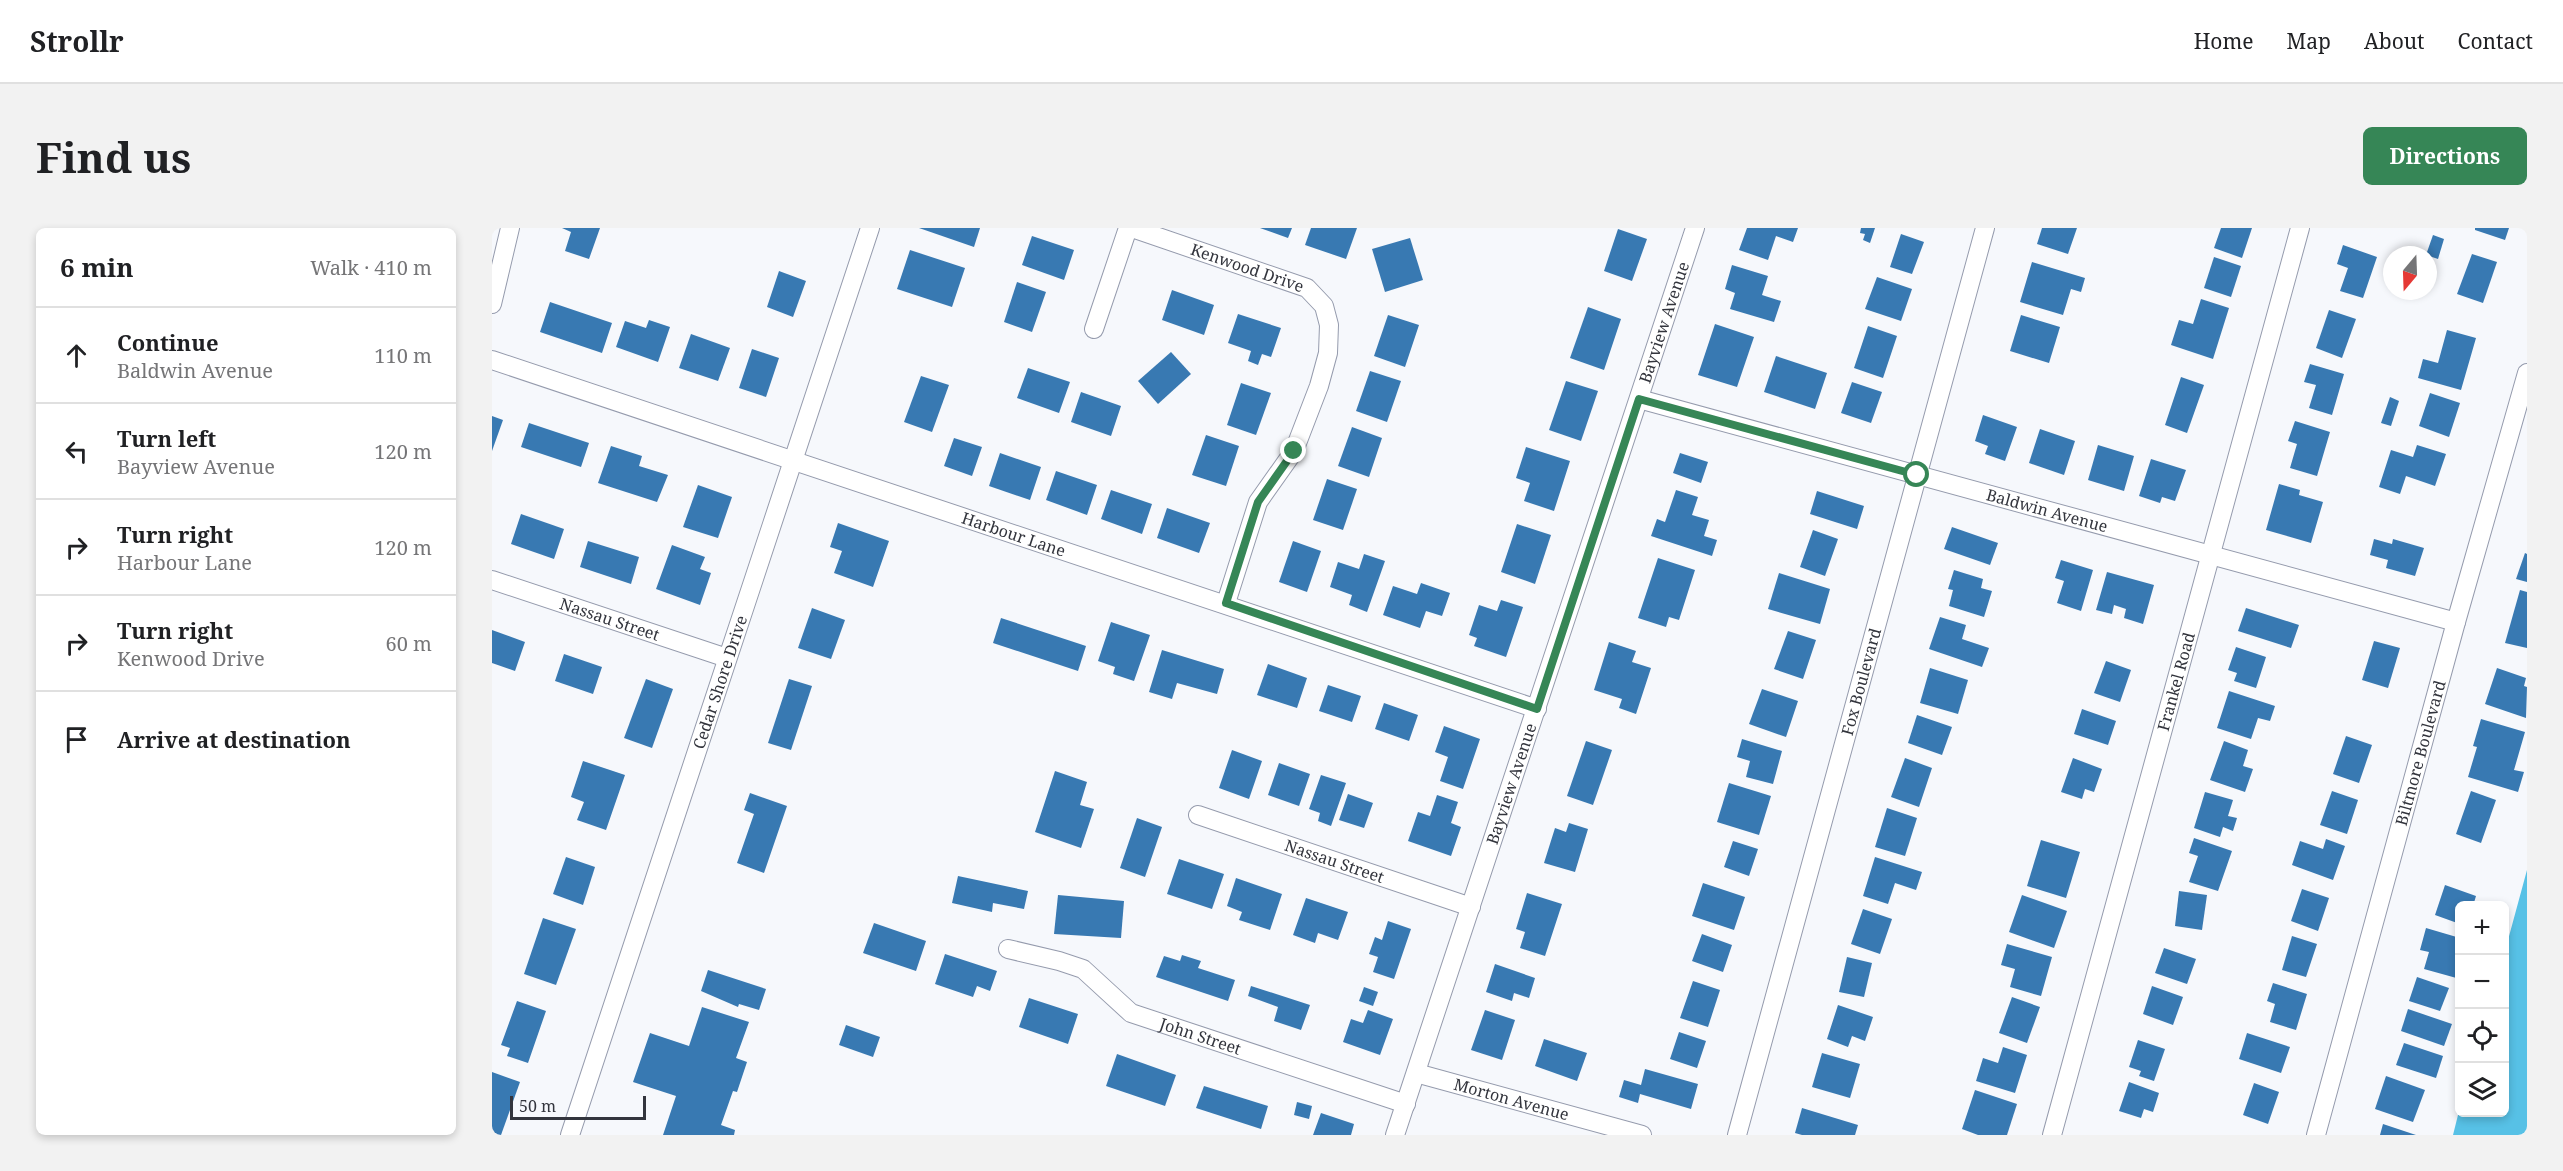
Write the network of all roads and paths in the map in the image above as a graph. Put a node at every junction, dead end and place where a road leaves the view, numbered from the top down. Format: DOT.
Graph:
graph roads {
  1 [pos="510,228"];
  2 [pos="870,228"];
  3 [pos="1130,228"];
  4 [pos="1695,228"];
  5 [pos="1985,228"];
  6 [pos="2300,228"];
  7 [pos="492,304"];
  8 [pos="1094,329"];
  9 [pos="492,360"];
  10 [pos="2527,373"];
  11 [pos="1639,399"];
  12 [pos="794,459"];
  13 [pos="1917,475"];
  14 [pos="2211,555"];
  15 [pos="492,580"];
  16 [pos="1226,603"];
  17 [pos="2456,622"];
  18 [pos="727,658"];
  19 [pos="1537,709"];
  20 [pos="1198,815"];
  21 [pos="1471,908"];
  22 [pos="1008,949"];
  23 [pos="1416,1073"];
  24 [pos="1406,1104"];
  25 [pos="570,1135"];
  26 [pos="1395,1135"];
  27 [pos="1642,1135"];
  28 [pos="1737,1135"];
  29 [pos="2052,1135"];
  30 [pos="2316,1135"];
  1 -- 7 [label="street"];
  2 -- 12 [label="street, Cedar Shore Drive"];
  3 -- 8 [label="street"];
  3 -- 16 [label="street, Kenwood Drive"];
  4 -- 11 [label="street, Bayview Avenue"];
  5 -- 13 [label="street, Fox Boulevard"];
  6 -- 14 [label="street, Frankel Road"];
  9 -- 12 [label="street, Harbour Lane"];
  10 -- 17 [label="street, Biltmore Boulevard"];
  11 -- 13 [label="street, Baldwin Avenue"];
  11 -- 19 [label="street, Bayview Avenue"];
  12 -- 16 [label="street, Harbour Lane"];
  12 -- 18 [label="street, Cedar Shore Drive"];
  13 -- 14 [label="street, Baldwin Avenue"];
  13 -- 28 [label="street, Fox Boulevard"];
  14 -- 17 [label="street, Baldwin Avenue"];
  14 -- 29 [label="street, Frankel Road"];
  15 -- 18 [label="street, Nassau Street"];
  16 -- 19 [label="street, Harbour Lane"];
  17 -- 30 [label="street, Biltmore Boulevard"];
  18 -- 25 [label="street, Cedar Shore Drive"];
  19 -- 21 [label="street, Bayview Avenue"];
  20 -- 21 [label="street, Nassau Street"];
  21 -- 23 [label="street, Bayview Avenue"];
  22 -- 24 [label="street, John Street"];
  23 -- 24 [label="street, Bayview Avenue"];
  23 -- 27 [label="street, Morton Avenue"];
  24 -- 26 [label="street, Bayview Avenue"];
}
